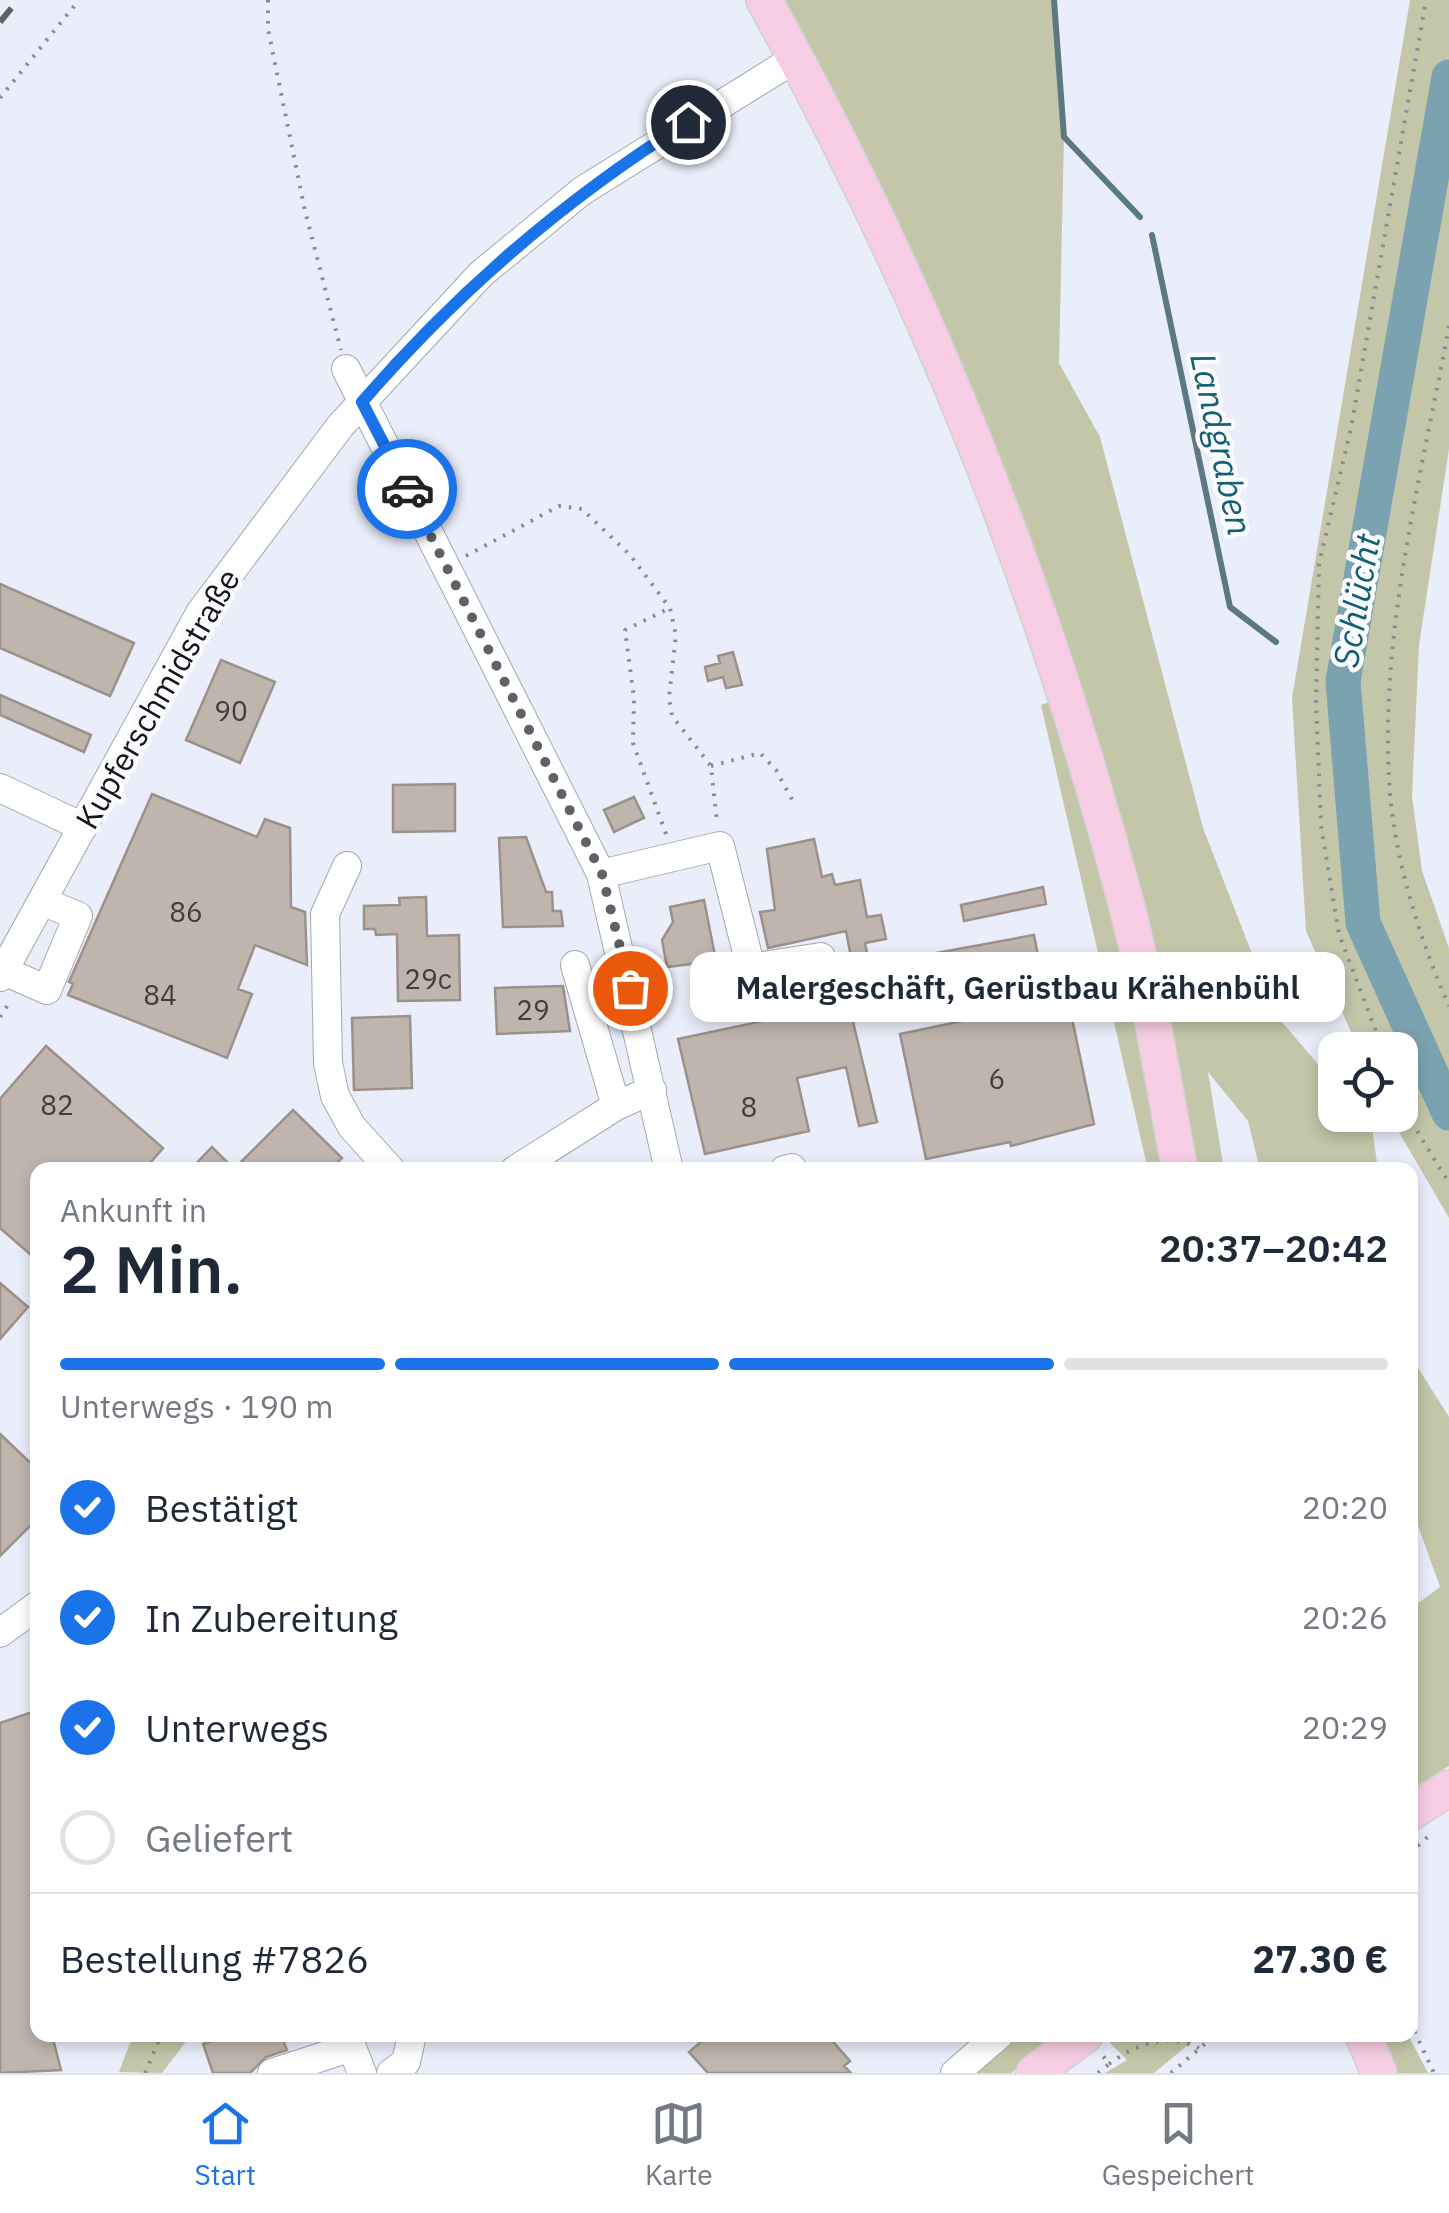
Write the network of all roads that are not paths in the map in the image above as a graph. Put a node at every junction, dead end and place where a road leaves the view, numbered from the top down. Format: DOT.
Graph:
graph roads {
  1 [pos="764,0"];
  2 [pos="796,58"];
  3 [pos="346,369"];
  4 [pos="362,402"];
  5 [pos="0,788"];
  6 [pos="83,827"];
  7 [pos="346,866"];
  8 [pos="602,874"];
  9 [pos="44,902"];
  10 [pos="821,956"];
  11 [pos="575,964"];
  12 [pos="1,979"];
  13 [pos="31,1002"];
  14 [pos="652,1090"];
  15 [pos="616,1106"];
  16 [pos="384,1162"];
  17 [pos="528,1162"];
  18 [pos="667,1162"];
  19 [pos="1178,1162"];
  20 [pos="1449,1788"];
  21 [pos="1424,1820"];
  22 [pos="991,2042"];
  23 [pos="1076,2042"];
  24 [pos="1366,2042"];
  25 [pos="354,2052"];
  26 [pos="272,2073"];
  27 [pos="955,2073"];
  28 [pos="1034,2073"];
  29 [pos="1379,2073"];
  1 -- 2 [label="main road"];
  2 -- 4 [label="street, Kupferschmidstraße"];
  2 -- 19 [label="main road"];
  3 -- 4 [label="street"];
  4 -- 6 [label="street, Kupferschmidstraße"];
  4 -- 8 [label="street"];
  5 -- 6 [label="street"];
  6 -- 9 [label="street, Kupferschmidstraße"];
  7 -- 16 [label="street"];
  8 -- 10 [label="street"];
  8 -- 14 [label="street"];
  9 -- 12 [label="street, Kupferschmidstraße"];
  9 -- 12 [label="street"];
  11 -- 15 [label="street"];
  12 -- 13 [label="street"];
  14 -- 15 [label="street"];
  14 -- 18 [label="street"];
  15 -- 17 [label="street"];
  20 -- 21 [label="main road"];
  22 -- 27 [label="street"];
  23 -- 28 [label="main road"];
  24 -- 29 [label="main road"];
  25 -- 26 [label="street"];
}
